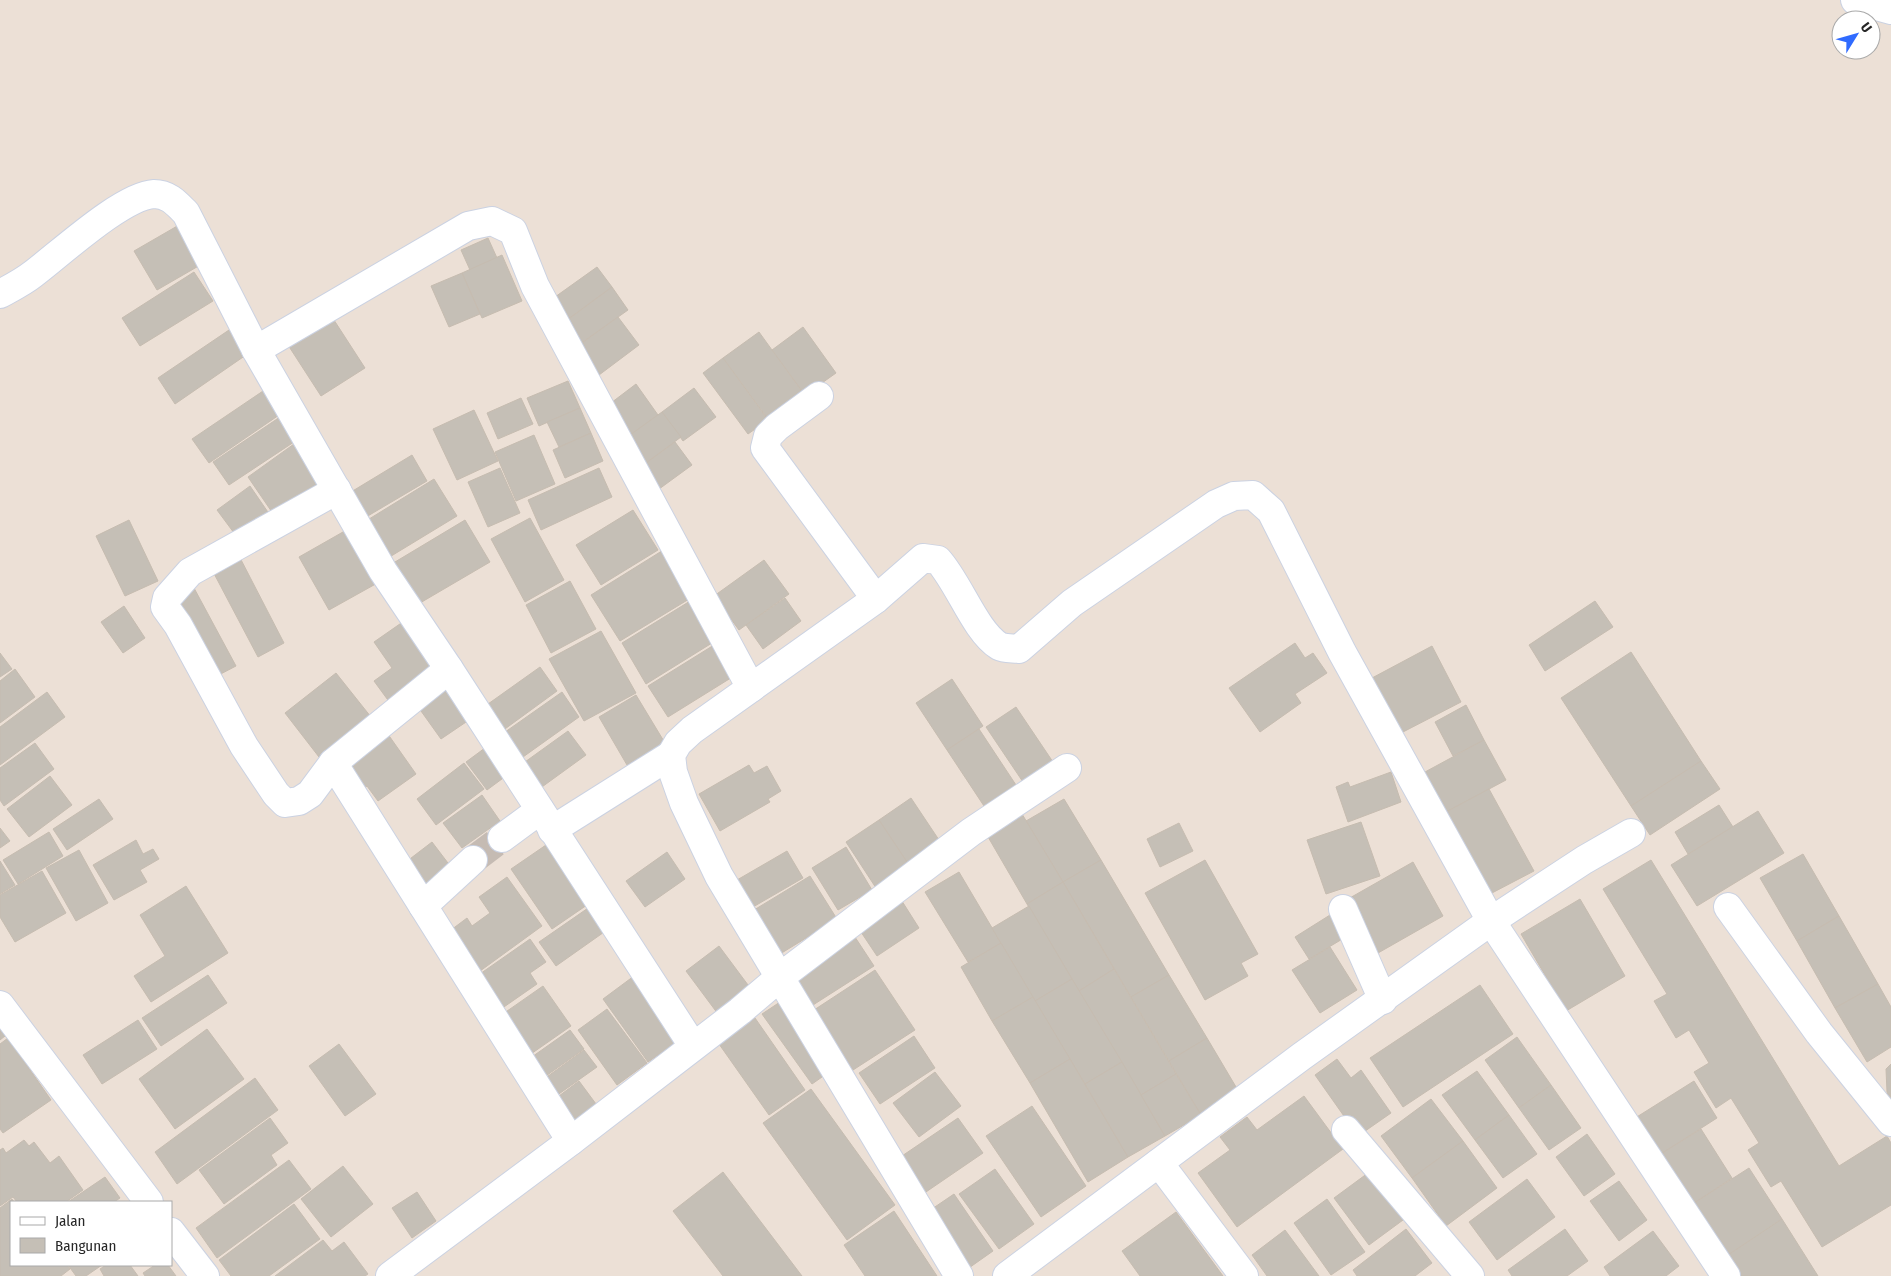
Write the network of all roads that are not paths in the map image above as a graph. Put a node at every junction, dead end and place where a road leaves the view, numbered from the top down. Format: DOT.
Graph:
graph roads {
  1 [pos="1855,0"];
  2 [pos="1891,10"];
  3 [pos="0,294"];
  4 [pos="256,350"];
  5 [pos="819,396"];
  6 [pos="337,490"];
  7 [pos="876,599"];
  8 [pos="449,669"];
  9 [pos="751,688"];
  10 [pos="671,755"];
  11 [pos="333,763"];
  12 [pos="1067,768"];
  13 [pos="546,820"];
  14 [pos="1631,832"];
  15 [pos="502,838"];
  16 [pos="473,860"];
  17 [pos="423,906"];
  18 [pos="1728,907"];
  19 [pos="1343,909"];
  20 [pos="1491,921"];
  21 [pos="780,977"];
  22 [pos="1383,1000"];
  23 [pos="0,1005"];
  24 [pos="693,1046"];
  25 [pos="1891,1122"];
  26 [pos="1346,1130"];
  27 [pos="571,1140"];
  28 [pos="1159,1163"];
  29 [pos="148,1201"];
  30 [pos="172,1233"];
  31 [pos="205,1276"];
  32 [pos="390,1276"];
  33 [pos="959,1276"];
  34 [pos="1007,1276"];
  35 [pos="1244,1276"];
  36 [pos="1470,1276"];
  37 [pos="1726,1276"];
  1 -- 2 [label="street"];
  3 -- 4 [label="street"];
  4 -- 6 [label="street"];
  4 -- 9 [label="street"];
  5 -- 7 [label="street"];
  6 -- 8 [label="street"];
  6 -- 11 [label="street"];
  7 -- 9 [label="street"];
  7 -- 20 [label="street"];
  8 -- 11 [label="street"];
  8 -- 13 [label="street"];
  9 -- 10 [label="street"];
  10 -- 13 [label="street"];
  10 -- 21 [label="street"];
  11 -- 17 [label="street"];
  12 -- 21 [label="street"];
  13 -- 15 [label="street"];
  13 -- 24 [label="street"];
  14 -- 20 [label="street"];
  16 -- 17 [label="street"];
  17 -- 27 [label="street"];
  18 -- 25 [label="street"];
  19 -- 22 [label="street"];
  20 -- 22 [label="street"];
  20 -- 37 [label="street"];
  21 -- 24 [label="street"];
  21 -- 33 [label="street"];
  22 -- 28 [label="street"];
  23 -- 29 [label="street"];
  24 -- 27 [label="street"];
  26 -- 36 [label="street"];
  27 -- 32 [label="street"];
  28 -- 34 [label="street"];
  28 -- 35 [label="street"];
  30 -- 31 [label="street"];
}
